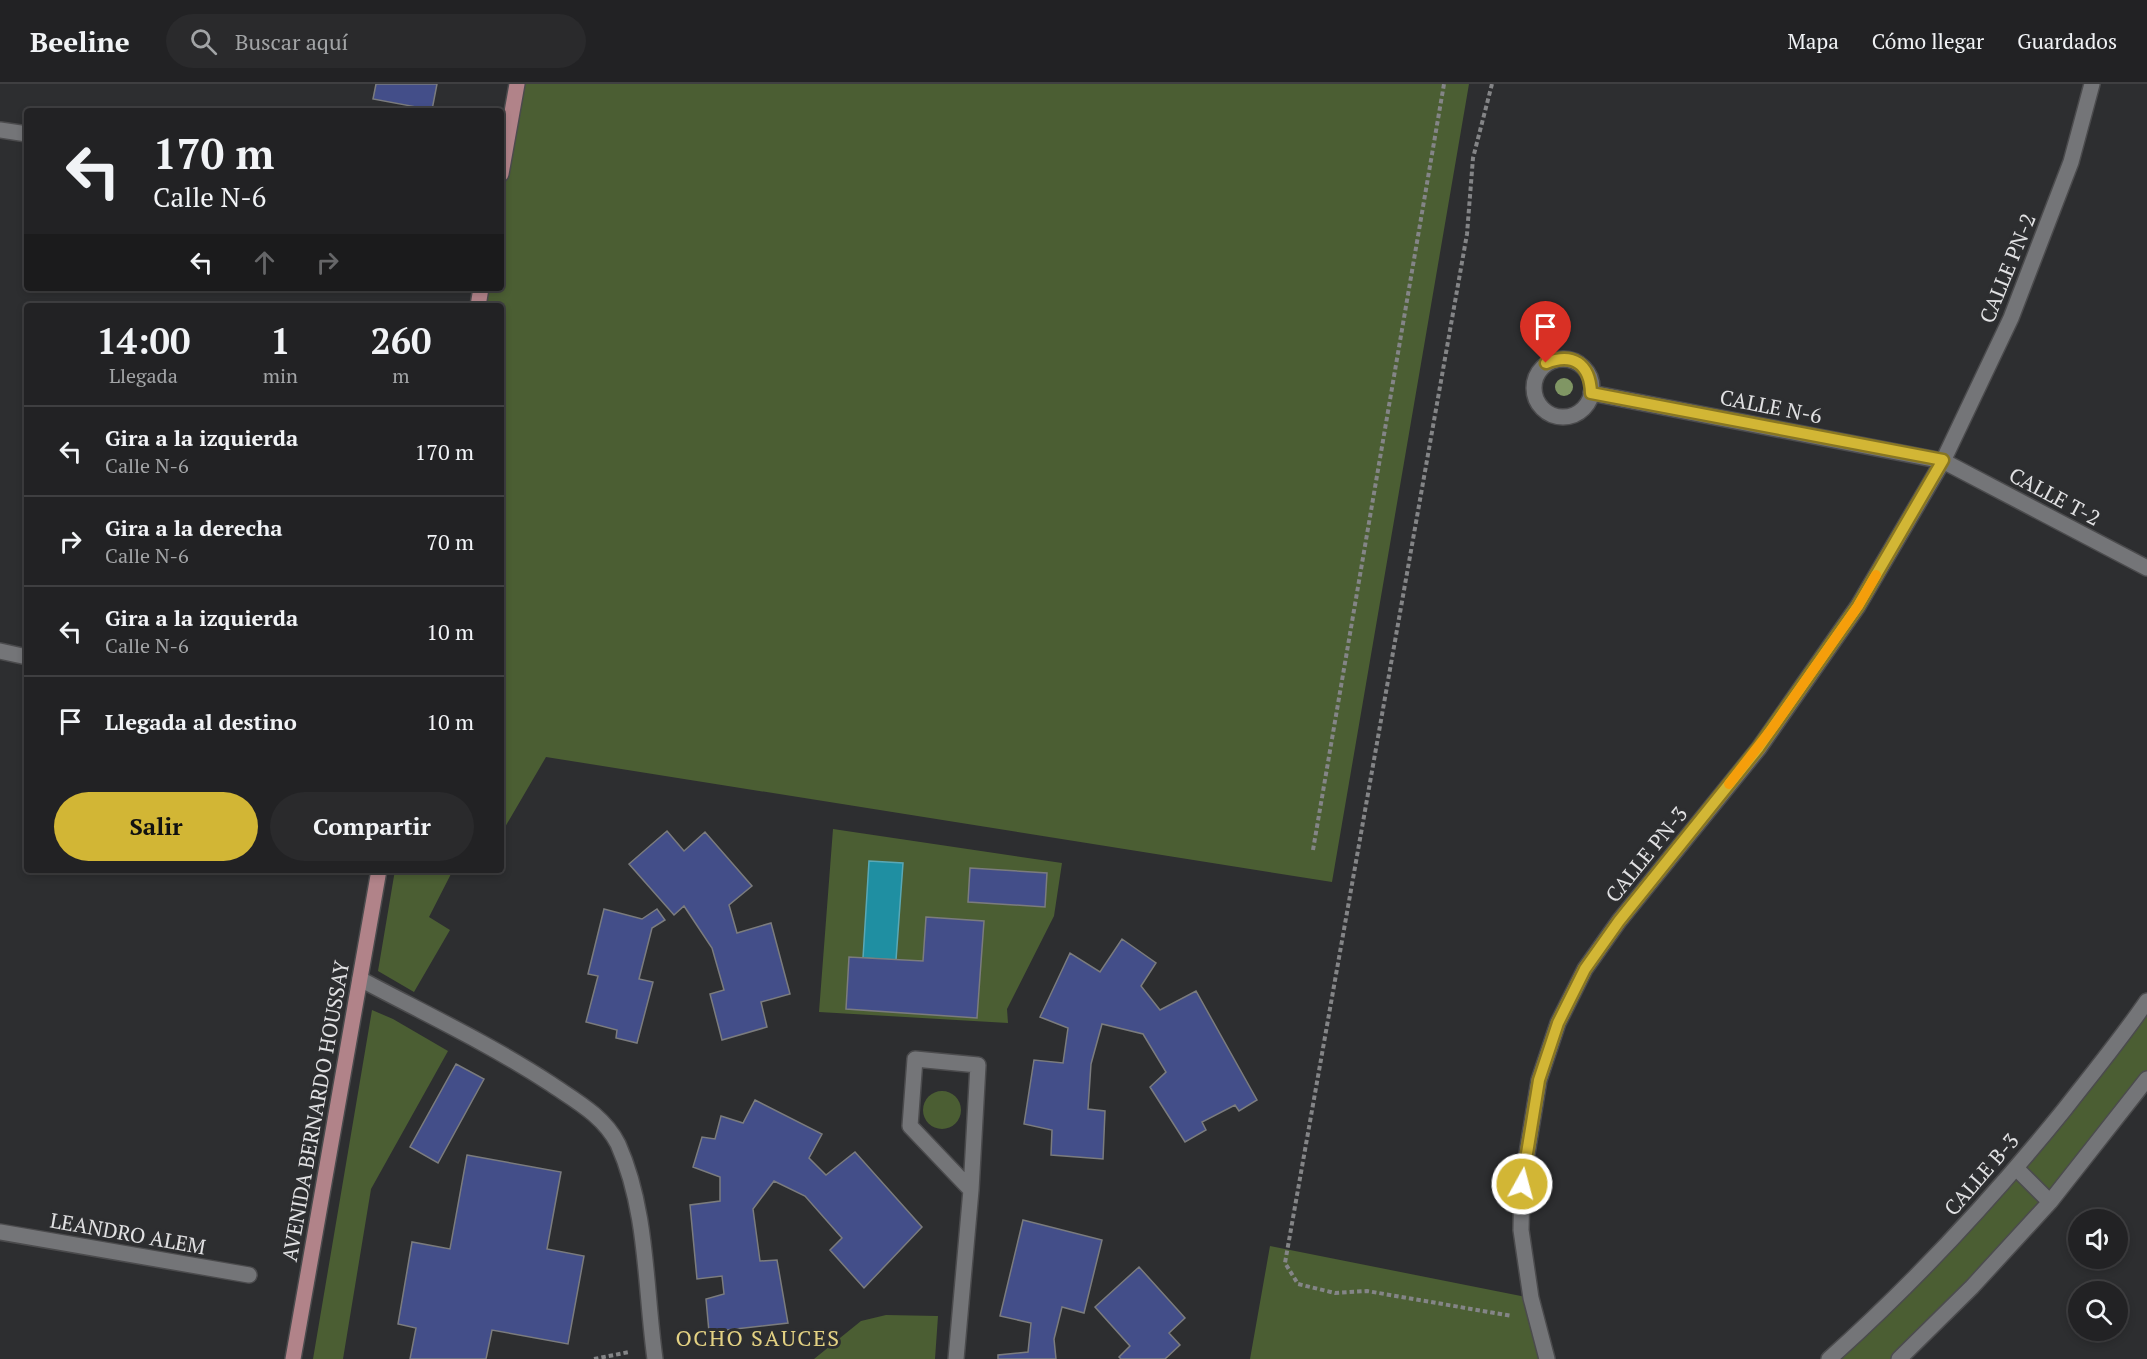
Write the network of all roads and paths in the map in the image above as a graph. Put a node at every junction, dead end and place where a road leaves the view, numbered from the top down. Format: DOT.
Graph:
graph roads {
  1 [pos="517,84"];
  2 [pos="1444,84"];
  3 [pos="1492,84"];
  4 [pos="2092,84"];
  5 [pos="0,129"];
  6 [pos="24,133"];
  7 [pos="504,157"];
  8 [pos="1591,393"];
  9 [pos="1943,460"];
  10 [pos="2147,568"];
  11 [pos="0,651"];
  12 [pos="24,656"];
  13 [pos="1313,850"];
  14 [pos="378,873"];
  15 [pos="360,979"];
  16 [pos="2147,1001"];
  17 [pos="2147,1079"];
  18 [pos="2016,1168"];
  19 [pos="971,1190"];
  20 [pos="2050,1202"];
  21 [pos="0,1232"];
  22 [pos="249,1275"];
  23 [pos="1537,1321"];
  24 [pos="654,1353"];
  25 [pos="294,1359"];
  26 [pos="594,1359"];
  27 [pos="956,1359"];
  28 [pos="1547,1359"];
  29 [pos="1829,1359"];
  30 [pos="1899,1359"];
  1 -- 7 [label="main road"];
  2 -- 13 [label="path"];
  3 -- 23 [label="path"];
  4 -- 9 [label="street, CALLE PN-2"];
  5 -- 6 [label="street"];
  8 -- 9 [label="street, CALLE N-6"];
  9 -- 10 [label="street, CALLE T-2"];
  9 -- 23 [label="street, CALLE PN-3"];
  11 -- 12 [label="street"];
  14 -- 15 [label="main road, AVENIDA BERNARDO HOUSSAY"];
  15 -- 24 [label="street"];
  15 -- 25 [label="main road, AVENIDA BERNARDO HOUSSAY"];
  16 -- 18 [label="street, CALLE B-3"];
  17 -- 20 [label="street"];
  18 -- 20 [label="street"];
  18 -- 29 [label="street, CALLE B-3"];
  19 -- 19 [label="street"];
  19 -- 27 [label="street"];
  20 -- 30 [label="street"];
  21 -- 22 [label="street, LEANDRO ALEM"];
  23 -- 28 [label="street, CALLE PN-3"];
  24 -- 26 [label="path"];
}
